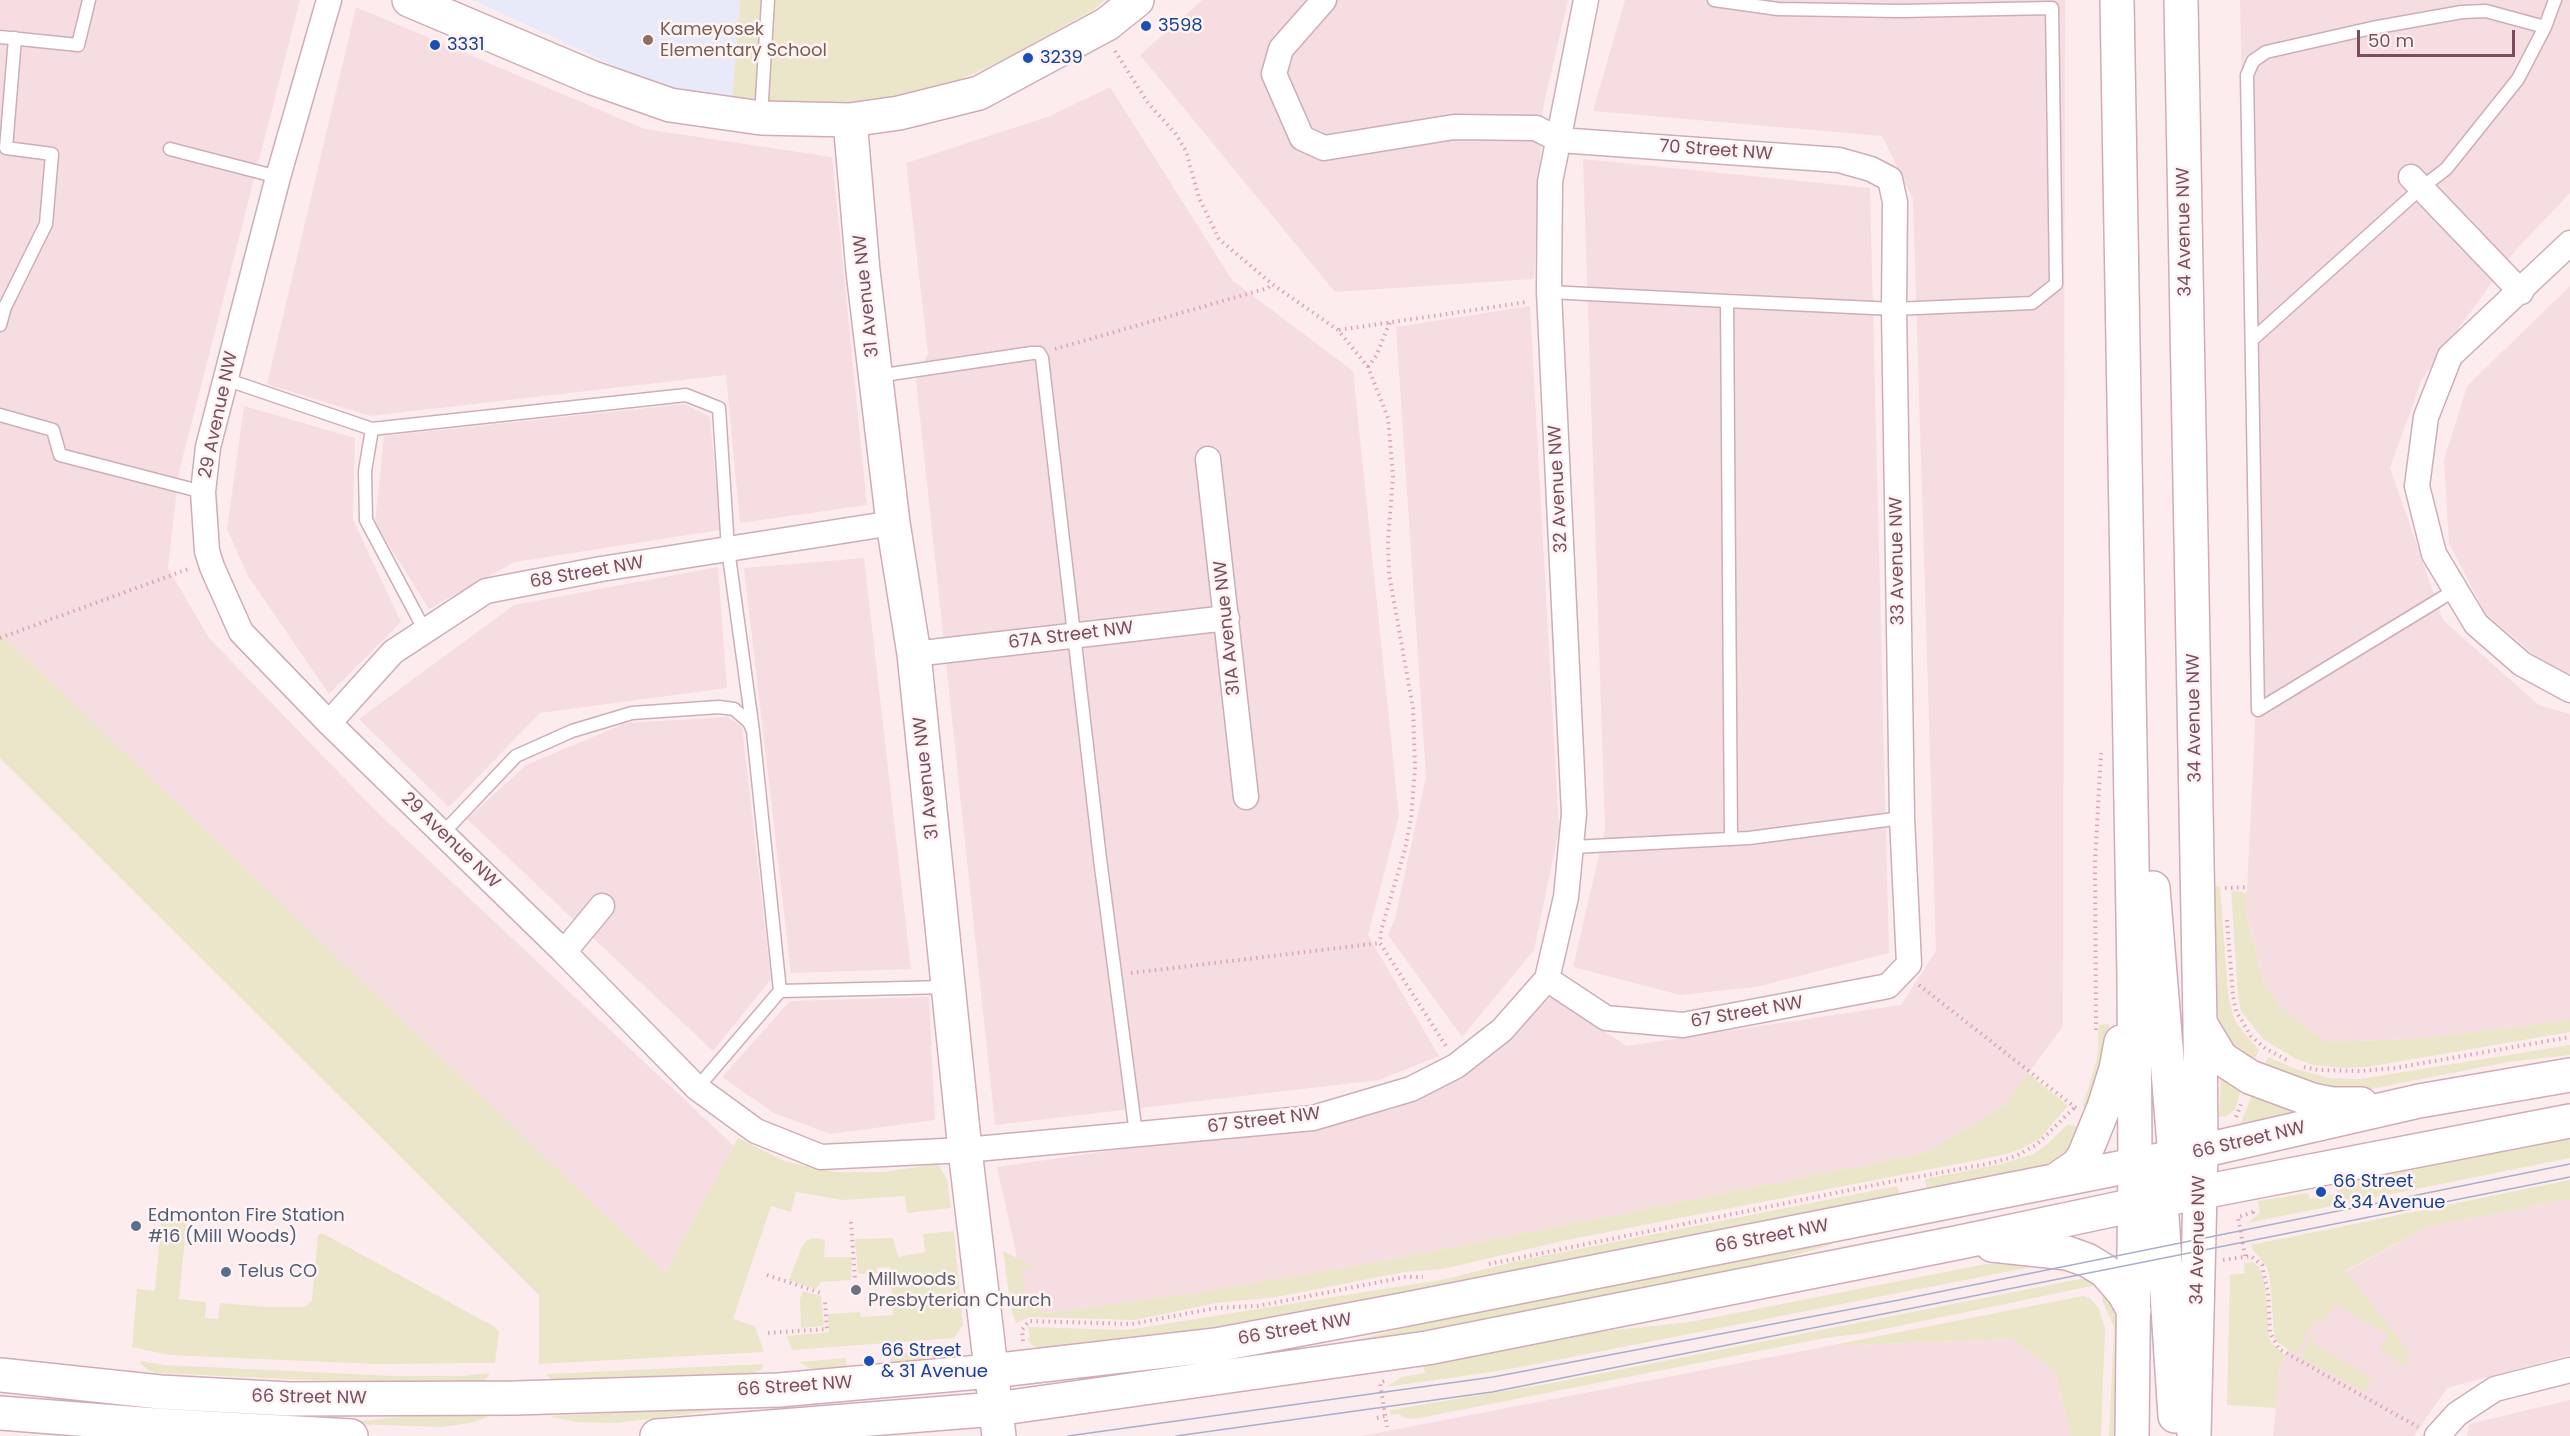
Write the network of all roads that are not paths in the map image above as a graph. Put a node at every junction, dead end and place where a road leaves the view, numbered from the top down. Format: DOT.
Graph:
graph roads {
  1 [pos="88,0"];
  2 [pos="329,0"];
  3 [pos="409,0"];
  4 [pos="768,0"];
  5 [pos="1137,0"];
  6 [pos="1324,0"];
  7 [pos="1586,0"];
  8 [pos="1714,0"];
  9 [pos="2117,0"];
  10 [pos="2181,0"];
  11 [pos="2555,0"];
  12 [pos="2545,27"];
  13 [pos="0,37"];
  14 [pos="15,38"];
  15 [pos="761,118"];
  16 [pos="850,120"];
  17 [pos="1559,140"];
  18 [pos="170,149"];
  19 [pos="1871,169"];
  20 [pos="278,177"];
  21 [pos="2416,183"];
  22 [pos="2570,243"];
  23 [pos="2521,292"];
  24 [pos="1542,297"];
  25 [pos="1727,301"];
  26 [pos="1894,309"];
  27 [pos="0,325"];
  28 [pos="2253,339"];
  29 [pos="876,376"];
  30 [pos="225,379"];
  31 [pos="0,415"];
  32 [pos="372,429"];
  33 [pos="1208,459"];
  34 [pos="202,492"];
  35 [pos="893,523"];
  36 [pos="728,549"];
  37 [pos="2455,590"];
  38 [pos="1227,618"];
  39 [pos="425,631"];
  40 [pos="1074,635"];
  41 [pos="914,654"];
  42 [pos="2570,690"];
  43 [pos="329,723"];
  44 [pos="753,731"];
  45 [pos="2116,749"];
  46 [pos="1246,797"];
  47 [pos="1902,818"];
  48 [pos="443,833"];
  49 [pos="1731,839"];
  50 [pos="1573,847"];
  51 [pos="602,906"];
  52 [pos="564,952"];
  53 [pos="1914,974"];
  54 [pos="2134,975"];
  55 [pos="1547,979"];
  56 [pos="948,987"];
  57 [pos="780,991"];
  58 [pos="2200,1023"];
  59 [pos="2570,1074"];
  60 [pos="704,1094"];
  61 [pos="2420,1101"];
  62 [pos="2570,1121"];
  63 [pos="1136,1134"];
  64 [pos="965,1150"];
  65 [pos="2188,1155"];
  66 [pos="2135,1165"];
  67 [pos="2055,1180"];
  68 [pos="2199,1194"];
  69 [pos="2148,1203"];
  70 [pos="1960,1242"];
  71 [pos="2134,1311"];
  72 [pos="2570,1370"];
  73 [pos="991,1371"];
  74 [pos="0,1375"];
  75 [pos="0,1413"];
  76 [pos="997,1422"];
  77 [pos="84,1428"];
  78 [pos="860,1429"];
  79 [pos="2430,1433"];
  80 [pos="351,1436"];
  81 [pos="657,1436"];
  82 [pos="2132,1436"];
  83 [pos="2177,1436"];
  84 [pos="2194,1436"];
  1 -- 14 [label="lane"];
  2 -- 20 [label="street, 29 Avenue NW"];
  3 -- 15 [label="main road"];
  4 -- 15 [label="lane"];
  5 -- 16 [label="main road"];
  6 -- 17 [label="street, 70 Street NW"];
  7 -- 17 [label="street, 32 Avenue NW"];
  8 -- 26 [label="lane"];
  9 -- 45 [label="main road"];
  10 -- 58 [label="main road, 34 Avenue NW"];
  11 -- 12 [label="lane"];
  12 -- 21 [label="lane"];
  12 -- 28 [label="lane"];
  13 -- 14 [label="lane"];
  14 -- 27 [label="lane"];
  15 -- 16 [label="main road"];
  16 -- 29 [label="main road, 31 Avenue NW"];
  17 -- 19 [label="street, 70 Street NW"];
  17 -- 24 [label="street, 32 Avenue NW"];
  18 -- 20 [label="lane"];
  19 -- 26 [label="street, 33 Avenue NW"];
  20 -- 30 [label="street, 29 Avenue NW"];
  21 -- 23 [label="street"];
  21 -- 28 [label="lane"];
  22 -- 23 [label="street"];
  23 -- 37 [label="street"];
  24 -- 25 [label="lane"];
  24 -- 50 [label="street, 32 Avenue NW"];
  25 -- 26 [label="lane"];
  25 -- 49 [label="lane"];
  26 -- 47 [label="street, 33 Avenue NW"];
  28 -- 37 [label="lane"];
  29 -- 35 [label="main road, 31 Avenue NW"];
  29 -- 40 [label="lane"];
  30 -- 32 [label="lane"];
  30 -- 34 [label="street, 29 Avenue NW"];
  31 -- 34 [label="lane"];
  32 -- 36 [label="lane"];
  32 -- 39 [label="lane"];
  33 -- 38 [label="street, 31A Avenue NW"];
  34 -- 43 [label="street, 29 Avenue NW"];
  35 -- 36 [label="street, 68 Street NW"];
  35 -- 41 [label="main road, 31 Avenue NW"];
  36 -- 39 [label="street, 68 Street NW"];
  36 -- 44 [label="lane"];
  37 -- 42 [label="street"];
  38 -- 40 [label="street, 67A Street NW"];
  38 -- 46 [label="street, 31A Avenue NW"];
  39 -- 43 [label="street, 68 Street NW"];
  40 -- 41 [label="street, 67A Street NW"];
  40 -- 63 [label="lane"];
  41 -- 56 [label="main road, 31 Avenue NW"];
  43 -- 48 [label="street, 29 Avenue NW"];
  44 -- 48 [label="lane"];
  44 -- 57 [label="lane"];
  45 -- 54 [label="main road"];
  45 -- 65 [label="main road"];
  47 -- 49 [label="lane"];
  47 -- 53 [label="street, 33 Avenue NW"];
  48 -- 52 [label="street, 29 Avenue NW"];
  49 -- 50 [label="lane"];
  50 -- 55 [label="street, 32 Avenue NW"];
  51 -- 52 [label="street"];
  52 -- 60 [label="street, 29 Avenue NW"];
  53 -- 55 [label="street, 67 Street NW"];
  54 -- 66 [label="main road"];
  54 -- 67 [label="main road"];
  55 -- 63 [label="street, 67 Street NW"];
  56 -- 57 [label="lane"];
  56 -- 64 [label="main road, 31 Avenue NW"];
  57 -- 60 [label="lane"];
  58 -- 61 [label="main road"];
  58 -- 65 [label="main road, 34 Avenue NW"];
  59 -- 61 [label="main road, 66 Street NW"];
  60 -- 64 [label="street, 67 Street NW"];
  61 -- 65 [label="main road, 66 Street NW"];
  62 -- 68 [label="main road, 66 Street NW"];
  63 -- 64 [label="street, 67 Street NW"];
  64 -- 73 [label="main road, 31 Avenue NW"];
  65 -- 66 [label="main road, 66 Street NW"];
  65 -- 68 [label="main road"];
  66 -- 67 [label="main road, 66 Street NW"];
  66 -- 69 [label="main road"];
  67 -- 73 [label="main road, 66 Street NW"];
  68 -- 69 [label="main road, 66 Street NW"];
  68 -- 84 [label="main road, 34 Avenue NW"];
  69 -- 70 [label="main road, 66 Street NW"];
  69 -- 71 [label="main road"];
  69 -- 83 [label="main road"];
  70 -- 71 [label="main road"];
  70 -- 76 [label="main road, 66 Street NW"];
  71 -- 82 [label="main road"];
  72 -- 79 [label="street"];
  73 -- 74 [label="main road, 66 Street NW"];
  73 -- 76 [label="main road, 31 Avenue NW"];
  75 -- 77 [label="main road, 66 Street NW"];
  76 -- 78 [label="main road, 66 Street NW"];
  77 -- 80 [label="main road, 66 Street NW"];
  78 -- 81 [label="main road, 66 Street NW"];
}
